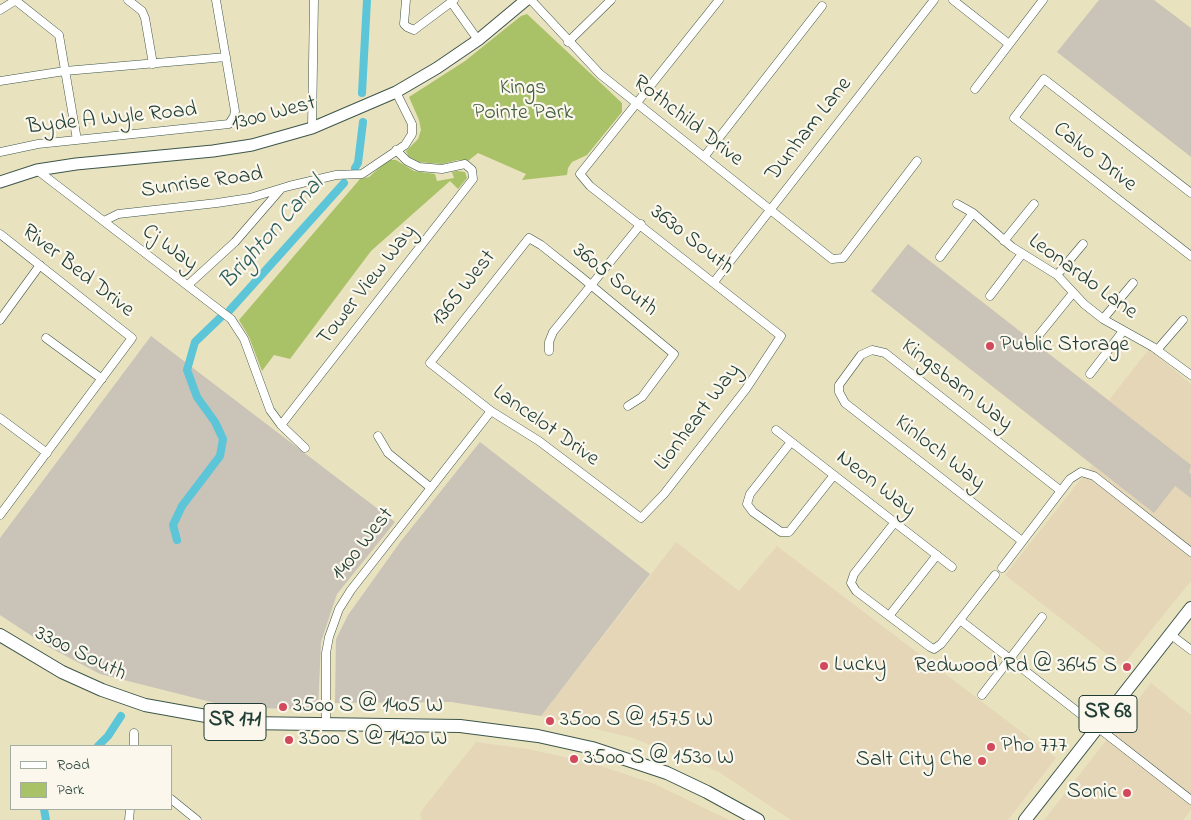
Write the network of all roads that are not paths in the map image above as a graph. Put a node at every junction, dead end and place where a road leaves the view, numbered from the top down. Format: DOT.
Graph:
graph roads {
  1 [pos="15,0"];
  2 [pos="128,0"];
  3 [pos="216,0"];
  4 [pos="314,0"];
  5 [pos="406,0"];
  6 [pos="526,0"];
  7 [pos="531,0"];
  8 [pos="611,0"];
  9 [pos="719,0"];
  10 [pos="934,0"];
  11 [pos="953,0"];
  12 [pos="1043,0"];
  13 [pos="452,1"];
  14 [pos="822,6"];
  15 [pos="0,10"];
  16 [pos="478,40"];
  17 [pos="568,42"];
  18 [pos="1009,44"];
  19 [pos="226,57"];
  20 [pos="153,64"];
  21 [pos="66,71"];
  22 [pos="0,81"];
  23 [pos="975,89"];
  24 [pos="396,92"];
  25 [pos="637,104"];
  26 [pos="312,128"];
  27 [pos="77,140"];
  28 [pos="396,150"];
  29 [pos="0,152"];
  30 [pos="704,158"];
  31 [pos="917,161"];
  32 [pos="37,170"];
  33 [pos="0,182"];
  34 [pos="280,190"];
  35 [pos="1191,193"];
  36 [pos="957,204"];
  37 [pos="1034,204"];
  38 [pos="771,210"];
  39 [pos="973,213"];
  40 [pos="104,221"];
  41 [pos="641,224"];
  42 [pos="1,236"];
  43 [pos="529,238"];
  44 [pos="1004,240"];
  45 [pos="1083,244"];
  46 [pos="1022,254"];
  47 [pos="1191,256"];
  48 [pos="940,257"];
  49 [pos="40,265"];
  50 [pos="1057,276"];
  51 [pos="714,282"];
  52 [pos="1133,283"];
  53 [pos="188,285"];
  54 [pos="591,286"];
  55 [pos="1074,293"];
  56 [pos="990,296"];
  57 [pos="1103,319"];
  58 [pos="0,320"];
  59 [pos="1183,320"];
  60 [pos="1123,331"];
  61 [pos="1040,335"];
  62 [pos="781,336"];
  63 [pos="46,338"];
  64 [pos="1157,350"];
  65 [pos="549,351"];
  66 [pos="430,363"];
  67 [pos="1090,374"];
  68 [pos="1191,374"];
  69 [pos="102,379"];
  70 [pos="838,392"];
  71 [pos="628,406"];
  72 [pos="491,412"];
  73 [pos="0,418"];
  74 [pos="281,425"];
  75 [pos="776,430"];
  76 [pos="378,436"];
  77 [pos="791,442"];
  78 [pos="305,448"];
  79 [pos="47,453"];
  80 [pos="834,475"];
  81 [pos="431,488"];
  82 [pos="1061,491"];
  83 [pos="0,515"];
  84 [pos="641,518"];
  85 [pos="895,522"];
  86 [pos="1022,541"];
  87 [pos="1191,552"];
  88 [pos="937,555"];
  89 [pos="952,567"];
  90 [pos="1002,568"];
  91 [pos="995,575"];
  92 [pos="1191,608"];
  93 [pos="889,616"];
  94 [pos="1042,617"];
  95 [pos="960,620"];
  96 [pos="1170,634"];
  97 [pos="0,635"];
  98 [pos="1191,650"];
  99 [pos="1010,659"];
  100 [pos="982,695"];
  101 [pos="326,725"];
  102 [pos="1098,727"];
  103 [pos="134,733"];
  104 [pos="134,745"];
  105 [pos="1191,800"];
  106 [pos="172,801"];
  107 [pos="198,820"];
  108 [pos="758,820"];
  109 [pos="1025,820"];
  1 -- 15 [label="street"];
  1 -- 21 [label="street"];
  2 -- 20 [label="street"];
  3 -- 19 [label="street"];
  4 -- 26 [label="street"];
  5 -- 13 [label="street"];
  6 -- 16 [label="street, 1300 West"];
  7 -- 17 [label="street, Rothchild Drive"];
  8 -- 17 [label="street"];
  9 -- 25 [label="street"];
  10 -- 38 [label="street, Dunham Lane"];
  11 -- 18 [label="street"];
  12 -- 18 [label="street"];
  13 -- 16 [label="street"];
  14 -- 30 [label="street"];
  16 -- 24 [label="street, 1300 West"];
  17 -- 25 [label="street, Rothchild Drive"];
  18 -- 23 [label="street"];
  19 -- 20 [label="street"];
  19 -- 27 [label="street, Byde A Wyle Road"];
  20 -- 21 [label="street"];
  21 -- 22 [label="street"];
  21 -- 27 [label="street"];
  24 -- 26 [label="street, 1300 West"];
  24 -- 28 [label="street, Sunrise Road"];
  25 -- 30 [label="street, Rothchild Drive"];
  25 -- 41 [label="street, 3630 South"];
  26 -- 32 [label="street, 1300 West"];
  27 -- 29 [label="street, Byde A Wyle Road"];
  28 -- 34 [label="street, Sunrise Road"];
  28 -- 74 [label="street, Tower View Way"];
  30 -- 38 [label="street, Rothchild Drive"];
  31 -- 38 [label="street, Rothchild Drive"];
  32 -- 33 [label="street, 1300 West"];
  32 -- 40 [label="street, Cj Way"];
  34 -- 40 [label="street, Sunrise Road"];
  34 -- 53 [label="street"];
  35 -- 47 [label="street, Calvo Drive"];
  36 -- 39 [label="street, Leonardo Lane"];
  37 -- 44 [label="street"];
  38 -- 51 [label="street, Dunham Lane"];
  39 -- 44 [label="street, Leonardo Lane"];
  39 -- 48 [label="street"];
  40 -- 53 [label="street, Cj Way"];
  41 -- 51 [label="street, 3630 South"];
  41 -- 54 [label="street"];
  42 -- 49 [label="street, River Bed Drive"];
  43 -- 54 [label="street, 3605 South"];
  43 -- 66 [label="street, 1365 West"];
  44 -- 46 [label="street, Leonardo Lane"];
  45 -- 50 [label="street"];
  46 -- 50 [label="street, Leonardo Lane"];
  46 -- 56 [label="street"];
  49 -- 58 [label="street"];
  49 -- 69 [label="street, River Bed Drive"];
  50 -- 55 [label="street, Leonardo Lane"];
  51 -- 62 [label="street, 3630 South"];
  52 -- 57 [label="street"];
  53 -- 74 [label="street, Cj Way"];
  54 -- 65 [label="street"];
  54 -- 71 [label="street, 3605 South"];
  55 -- 57 [label="street, Leonardo Lane"];
  55 -- 61 [label="street"];
  57 -- 60 [label="street, Leonardo Lane"];
  59 -- 64 [label="street"];
  60 -- 64 [label="street, Leonardo Lane"];
  60 -- 67 [label="street"];
  62 -- 84 [label="street, Lionheart Way"];
  63 -- 69 [label="street"];
  64 -- 68 [label="street, Leonardo Lane"];
  66 -- 72 [label="street, Lancelot Drive"];
  69 -- 79 [label="street"];
  70 -- 82 [label="street, Kingsbarn Way"];
  70 -- 86 [label="street, Kinloch Way"];
  72 -- 81 [label="street, 1400 West"];
  72 -- 84 [label="street, Lancelot Drive"];
  73 -- 79 [label="street"];
  74 -- 78 [label="street, Cj Way"];
  75 -- 77 [label="street, Neon Way"];
  76 -- 81 [label="street"];
  77 -- 80 [label="street, Neon Way"];
  77 -- 80 [label="street"];
  79 -- 83 [label="street"];
  80 -- 85 [label="street, Neon Way"];
  81 -- 101 [label="street, 1400 West"];
  82 -- 86 [label="street"];
  82 -- 87 [label="street"];
  85 -- 88 [label="street, Neon Way"];
  85 -- 93 [label="street"];
  86 -- 90 [label="street"];
  88 -- 89 [label="street, Neon Way"];
  88 -- 93 [label="street"];
  91 -- 95 [label="street"];
  92 -- 96 [label="main road, SR 68"];
  93 -- 95 [label="street"];
  94 -- 99 [label="street"];
  95 -- 99 [label="street"];
  96 -- 98 [label="street"];
  96 -- 102 [label="main road, SR 68"];
  97 -- 101 [label="main road, 3300 South / SR 171"];
  99 -- 100 [label="street"];
  99 -- 102 [label="street"];
  101 -- 108 [label="main road, SR 171"];
  102 -- 105 [label="street"];
  102 -- 109 [label="main road, SR 68"];
  103 -- 104 [label="street"];
  106 -- 107 [label="street"];
}
